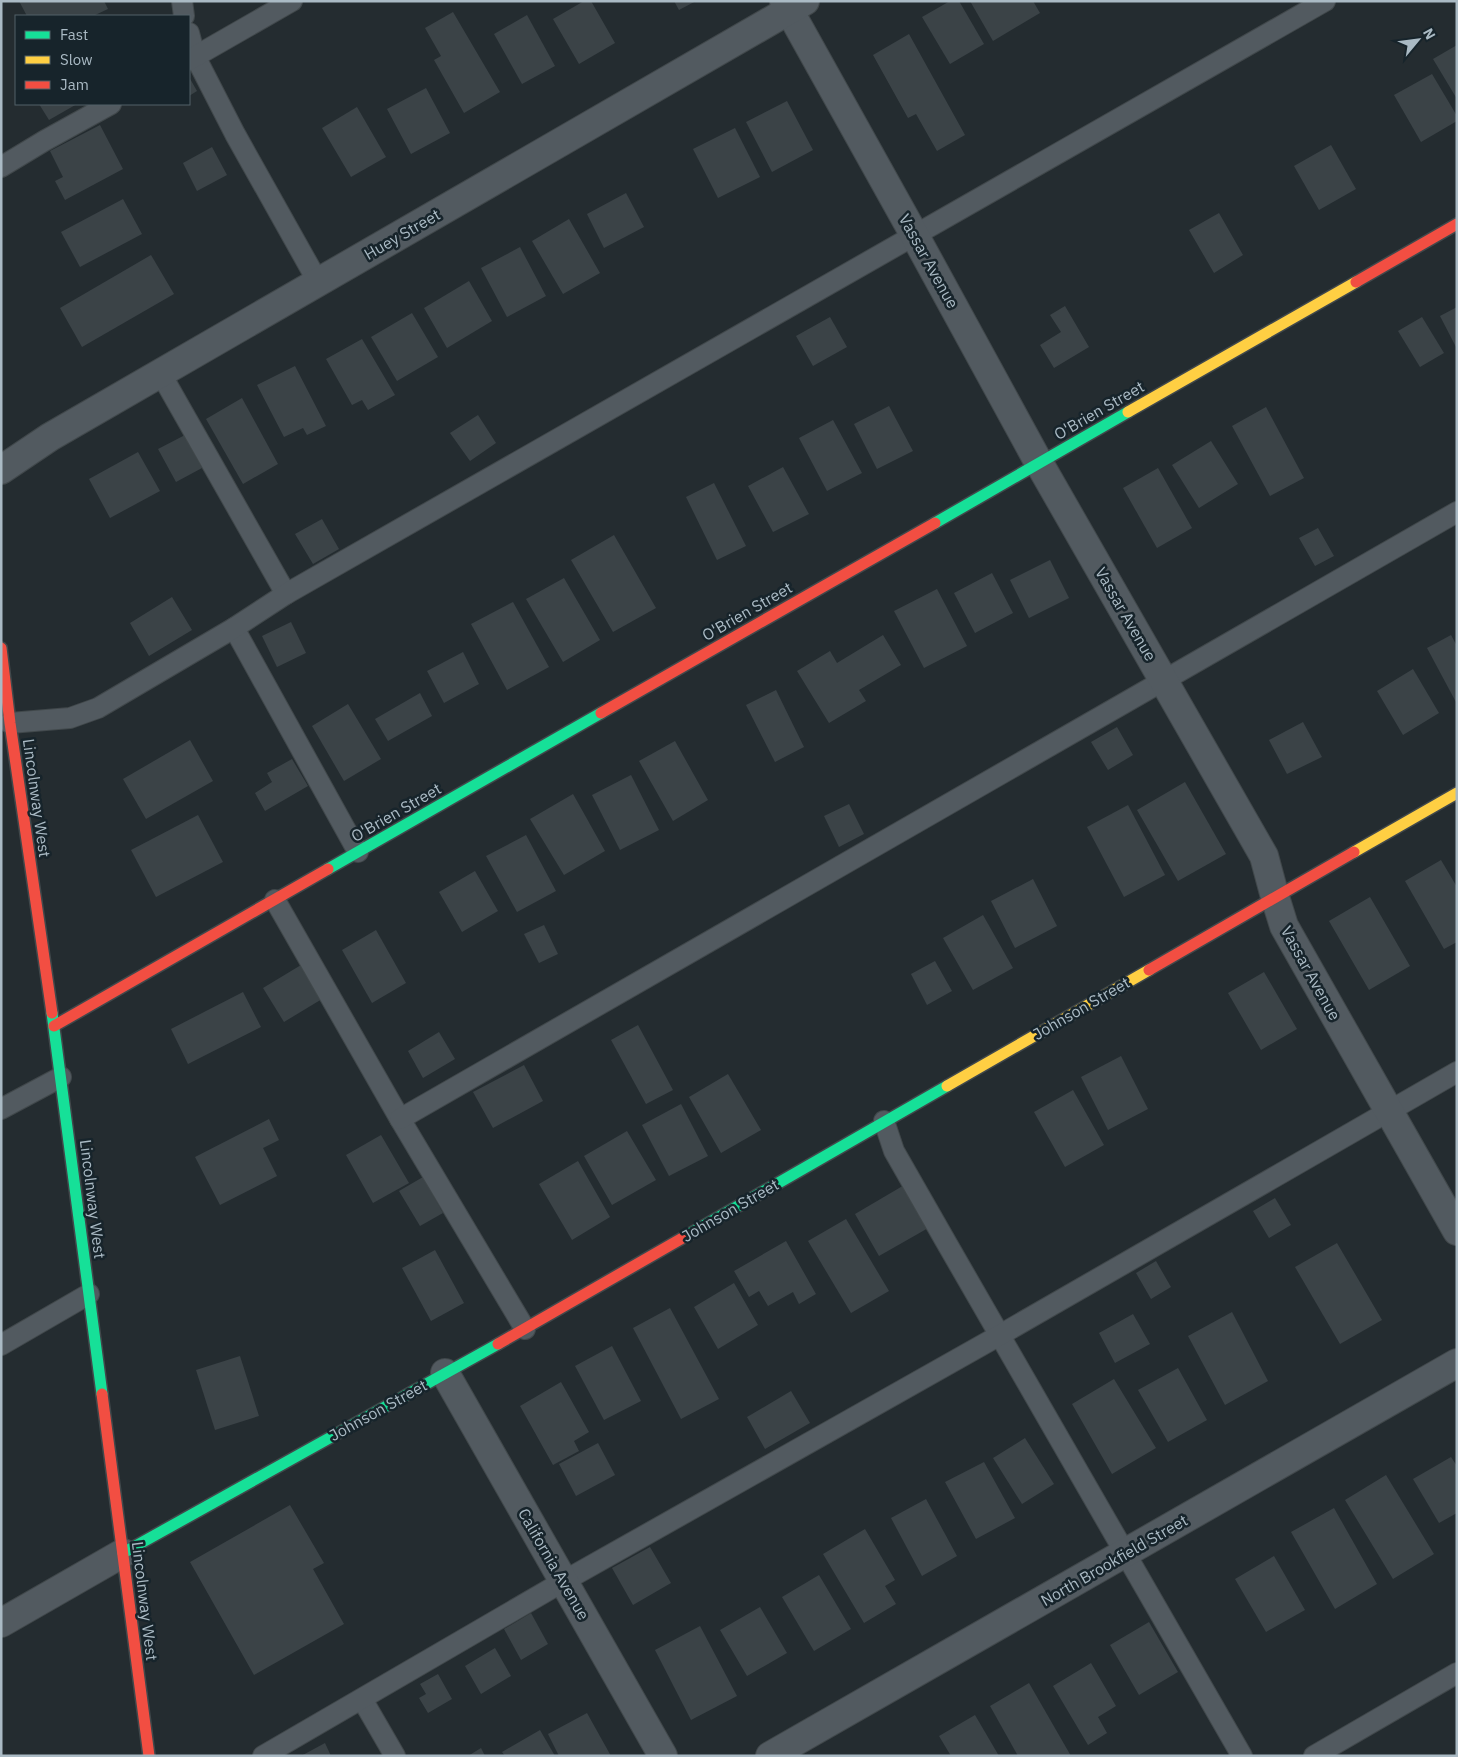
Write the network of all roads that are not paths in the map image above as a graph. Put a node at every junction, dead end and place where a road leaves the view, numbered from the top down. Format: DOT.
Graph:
graph roads {
  1 [pos="182,1"];
  2 [pos="292,1"];
  3 [pos="1325,1"];
  4 [pos="792,4"];
  5 [pos="184,15"];
  6 [pos="190,41"];
  7 [pos="192,58"];
  8 [pos="109,105"];
  9 [pos="1,167"];
  10 [pos="1457,224"];
  11 [pos="915,236"];
  12 [pos="318,282"];
  13 [pos="161,374"];
  14 [pos="1040,463"];
  15 [pos="1,470"];
  16 [pos="1457,512"];
  17 [pos="286,594"];
  18 [pos="234,628"];
  19 [pos="1,648"];
  20 [pos="1164,680"];
  21 [pos="10,723"];
  22 [pos="1457,793"];
  23 [pos="358,852"];
  24 [pos="1275,897"];
  25 [pos="275,900"];
  26 [pos="54,1026"];
  27 [pos="1457,1072"];
  28 [pos="61,1077"];
  29 [pos="1,1109"];
  30 [pos="1388,1112"];
  31 [pos="400,1119"];
  32 [pos="884,1121"];
  33 [pos="1457,1231"];
  34 [pos="89,1294"];
  35 [pos="525,1329"];
  36 [pos="1000,1334"];
  37 [pos="1,1345"];
  38 [pos="1457,1363"];
  39 [pos="445,1373"];
  40 [pos="123,1553"];
  41 [pos="1125,1554"];
  42 [pos="564,1581"];
  43 [pos="1,1623"];
  44 [pos="1457,1673"];
  45 [pos="362,1699"];
  46 [pos="149,1756"];
  47 [pos="263,1756"];
  48 [pos="395,1756"];
  49 [pos="663,1756"];
  50 [pos="770,1756"];
  51 [pos="1242,1756"];
  52 [pos="1314,1756"];
  1 -- 5 [label="lane"];
  2 -- 7 [label="lane"];
  3 -- 11 [label="lane"];
  4 -- 11 [label="street, Vassar Avenue"];
  4 -- 12 [label="street, Huey Street"];
  6 -- 7 [label="lane"];
  7 -- 12 [label="lane"];
  8 -- 9 [label="lane"];
  10 -- 14 [label="street, O'Brien Street"];
  11 -- 14 [label="street, Vassar Avenue"];
  11 -- 17 [label="lane"];
  12 -- 13 [label="street, Huey Street"];
  13 -- 15 [label="street, Huey Street"];
  13 -- 17 [label="lane"];
  14 -- 20 [label="street, Vassar Avenue"];
  14 -- 23 [label="street, O'Brien Street"];
  16 -- 20 [label="lane"];
  17 -- 18 [label="lane"];
  18 -- 21 [label="lane"];
  18 -- 23 [label="lane"];
  19 -- 21 [label="street, Lincolnway West"];
  20 -- 24 [label="street, Vassar Avenue"];
  20 -- 31 [label="lane"];
  21 -- 26 [label="street, Lincolnway West"];
  22 -- 24 [label="street, Johnson Street"];
  23 -- 25 [label="street, O'Brien Street"];
  24 -- 30 [label="street, Vassar Avenue"];
  24 -- 32 [label="street, Johnson Street"];
  25 -- 26 [label="street, O'Brien Street"];
  25 -- 31 [label="lane"];
  26 -- 28 [label="street, Lincolnway West"];
  27 -- 30 [label="lane"];
  28 -- 29 [label="lane"];
  28 -- 34 [label="street, Lincolnway West"];
  30 -- 33 [label="street, Vassar Avenue"];
  30 -- 36 [label="lane"];
  31 -- 35 [label="lane"];
  32 -- 35 [label="street, Johnson Street"];
  32 -- 36 [label="lane"];
  34 -- 37 [label="lane"];
  34 -- 40 [label="street, Lincolnway West"];
  35 -- 39 [label="street, Johnson Street"];
  36 -- 41 [label="lane"];
  36 -- 42 [label="lane"];
  38 -- 41 [label="street, North Brookfield Street"];
  39 -- 40 [label="street, Johnson Street"];
  39 -- 42 [label="street, California Avenue"];
  40 -- 43 [label="street, Johnson Street"];
  40 -- 46 [label="street, Lincolnway West"];
  41 -- 50 [label="street, North Brookfield Street"];
  41 -- 51 [label="lane"];
  42 -- 45 [label="lane"];
  42 -- 49 [label="street, California Avenue"];
  44 -- 52 [label="lane"];
  45 -- 47 [label="lane"];
  45 -- 48 [label="lane"];
}
